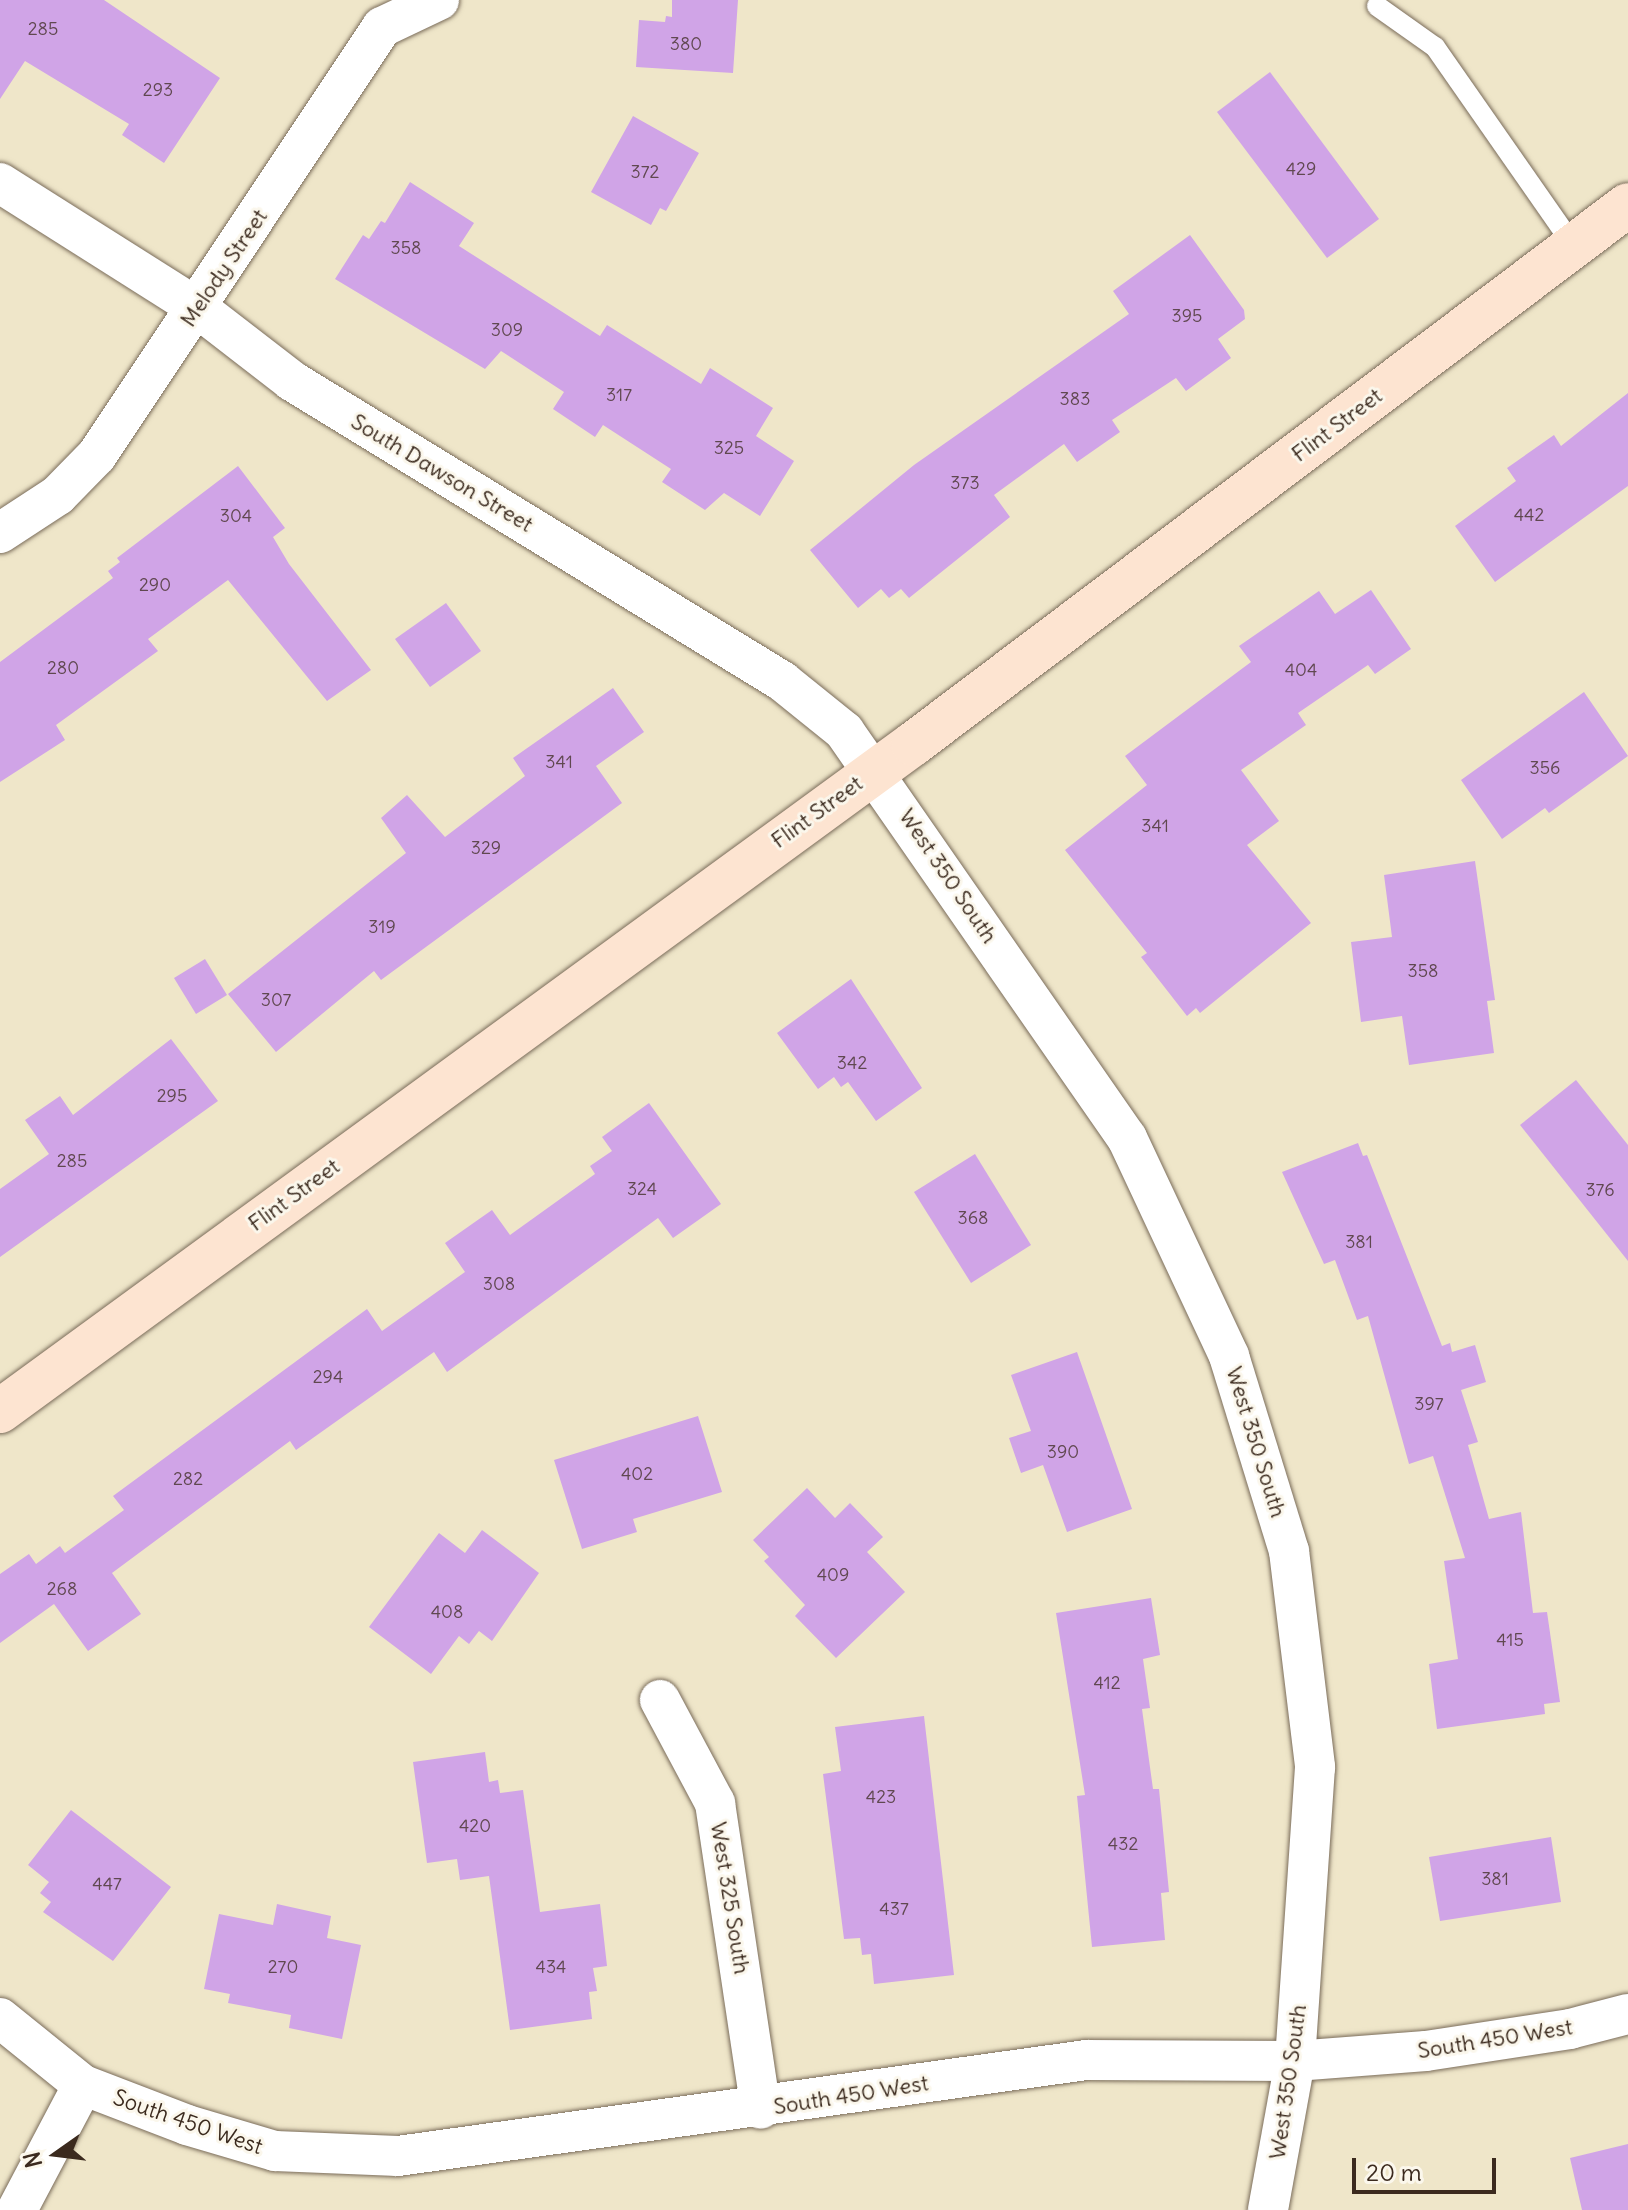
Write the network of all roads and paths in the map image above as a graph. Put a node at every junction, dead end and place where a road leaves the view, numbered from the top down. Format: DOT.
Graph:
graph roads {
  1 [pos="439,0"];
  2 [pos="1377,6"];
  3 [pos="0,183"];
  4 [pos="1628,205"];
  5 [pos="1574,246"];
  6 [pos="199,309"];
  7 [pos="0,533"];
  8 [pos="874,770"];
  9 [pos="0,1411"];
  10 [pos="660,1700"];
  11 [pos="1628,2014"];
  12 [pos="0,2018"];
  13 [pos="1295,2061"];
  14 [pos="83,2085"];
  15 [pos="761,2109"];
  16 [pos="17,2210"];
  17 [pos="1268,2210"];
  1 -- 6 [label="street, Melody Street"];
  2 -- 5 [label="lane"];
  3 -- 6 [label="street, South Dawson Street"];
  4 -- 5 [label="street, Flint Street"];
  5 -- 8 [label="street, Flint Street"];
  6 -- 7 [label="street, Melody Street"];
  6 -- 8 [label="street, South Dawson Street"];
  8 -- 9 [label="street, Flint Street"];
  8 -- 13 [label="street, West 350 South"];
  10 -- 15 [label="street, West 325 South"];
  11 -- 13 [label="street, South 450 West"];
  12 -- 14 [label="street, South 450 West"];
  13 -- 15 [label="street, South 450 West"];
  13 -- 17 [label="street, West 350 South"];
  14 -- 15 [label="street, South 450 West"];
  14 -- 16 [label="street"];
}
